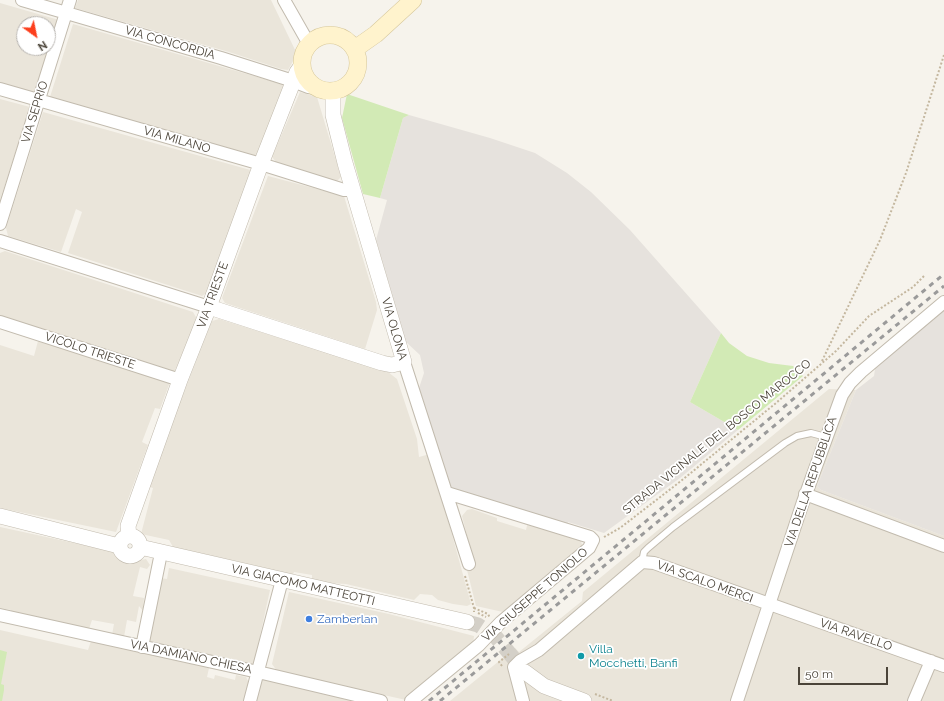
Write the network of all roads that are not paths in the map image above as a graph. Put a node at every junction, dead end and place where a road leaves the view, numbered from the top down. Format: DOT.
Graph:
graph roads {
  1 [pos="22,0"];
  2 [pos="70,0"];
  3 [pos="284,0"];
  4 [pos="413,0"];
  5 [pos="66,13"];
  6 [pos="309,44"];
  7 [pos="353,46"];
  8 [pos="302,65"];
  9 [pos="294,82"];
  10 [pos="0,89"];
  11 [pos="325,90"];
  12 [pos="39,101"];
  13 [pos="261,164"];
  14 [pos="353,190"];
  15 [pos="0,224"];
  16 [pos="0,241"];
  17 [pos="944,302"];
  18 [pos="209,307"];
  19 [pos="0,322"];
  20 [pos="404,362"];
  21 [pos="180,380"];
  22 [pos="826,437"];
  23 [pos="447,493"];
  24 [pos="806,494"];
  25 [pos="0,516"];
  26 [pos="125,536"];
  27 [pos="944,546"];
  28 [pos="161,553"];
  29 [pos="642,562"];
  30 [pos="466,567"];
  31 [pos="282,580"];
  32 [pos="768,604"];
  33 [pos="0,615"];
  34 [pos="470,617"];
  35 [pos="142,647"];
  36 [pos="931,661"];
  37 [pos="944,666"];
  38 [pos="258,672"];
  39 [pos="525,672"];
  40 [pos="250,701"];
  41 [pos="381,701"];
  42 [pos="411,701"];
  43 [pos="522,701"];
  44 [pos="584,701"];
  45 [pos="736,701"];
  46 [pos="914,701"];
  1 -- 5 [label="street, VIA CONCORDIA"];
  2 -- 5 [label="street, VIA SEPRIO"];
  3 -- 6 [label="street"];
  4 -- 7 [label="main road"];
  5 -- 9 [label="street, VIA CONCORDIA"];
  5 -- 12 [label="street, VIA SEPRIO"];
  6 -- 7 [label="main road"];
  6 -- 8 [label="main road"];
  7 -- 11 [label="main road"];
  8 -- 9 [label="street, VIA TRIESTE"];
  8 -- 11 [label="main road"];
  9 -- 11 [label="street, VIA CONCORDIA"];
  9 -- 13 [label="street, VIA TRIESTE"];
  10 -- 12 [label="street, VIA MILANO"];
  11 -- 14 [label="street, VIA OLONA"];
  12 -- 13 [label="street, VIA MILANO"];
  12 -- 15 [label="street, VIA SEPRIO"];
  13 -- 14 [label="street, VIA MILANO"];
  13 -- 18 [label="street, VIA TRIESTE"];
  14 -- 20 [label="street, VIA OLONA"];
  16 -- 18 [label="street"];
  17 -- 22 [label="street, VIA DELLA REPUBBLICA"];
  18 -- 20 [label="street"];
  18 -- 21 [label="street, VIA TRIESTE"];
  19 -- 21 [label="street, VICOLO TRIESTE"];
  20 -- 23 [label="street, VIA OLONA"];
  21 -- 26 [label="street, VIA TRIESTE"];
  22 -- 24 [label="street, VIA DELLA REPUBBLICA"];
  22 -- 29 [label="lane"];
  23 -- 30 [label="street, VIA OLONA"];
  23 -- 42 [label="street, VIA GIUSEPPE TONIOLO"];
  24 -- 27 [label="street"];
  24 -- 32 [label="street, VIA DELLA REPUBBLICA"];
  25 -- 26 [label="street"];
  26 -- 28 [label="street, VIA GIACOMO MATTEOTTI"];
  28 -- 31 [label="street, VIA GIACOMO MATTEOTTI"];
  28 -- 35 [label="street"];
  29 -- 32 [label="street, VIA SCALO MERCI"];
  29 -- 43 [label="street"];
  31 -- 34 [label="street, VIA GIACOMO MATTEOTTI"];
  31 -- 38 [label="street"];
  32 -- 36 [label="street, VIA RAVELLO"];
  32 -- 45 [label="street, VIA DELLA REPUBBLICA"];
  33 -- 35 [label="street, VIA DAMIANO CHIESA"];
  35 -- 38 [label="street, VIA DAMIANO CHIESA"];
  36 -- 37 [label="street, VIA RAVELLO"];
  36 -- 46 [label="street"];
  38 -- 40 [label="street"];
  38 -- 41 [label="street, VIA DAMIANO CHIESA"];
  39 -- 44 [label="street"];
}
